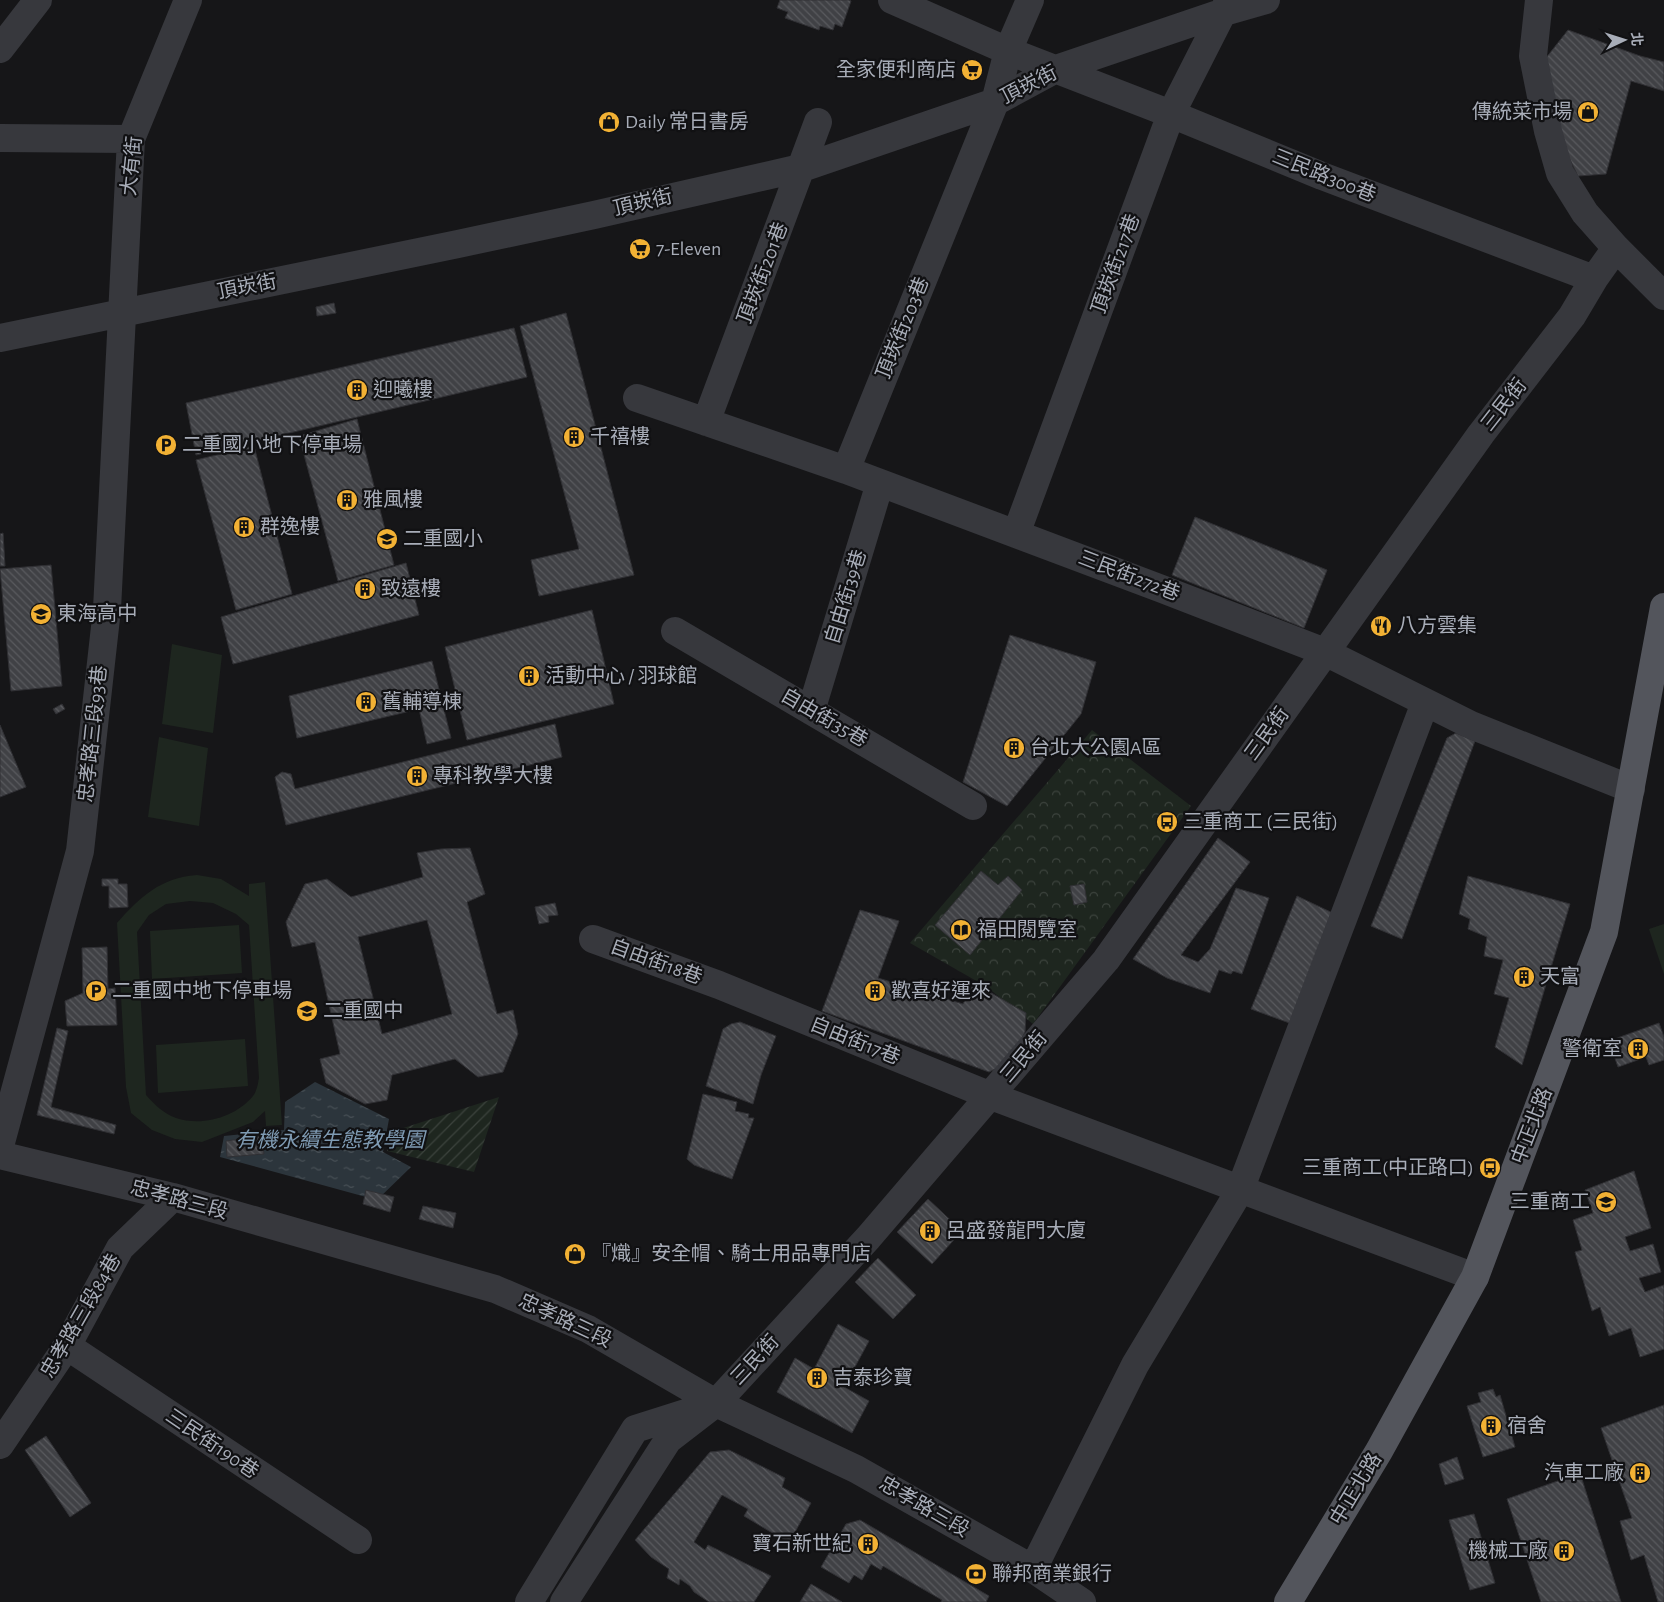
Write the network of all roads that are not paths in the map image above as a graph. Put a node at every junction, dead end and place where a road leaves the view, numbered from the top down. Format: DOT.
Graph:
graph roads {
  1 [pos="38,0"];
  2 [pos="188,0"];
  3 [pos="892,0"];
  4 [pos="1030,0"];
  5 [pos="1266,0"];
  6 [pos="1539,0"];
  7 [pos="1226,6"];
  8 [pos="0,49"];
  9 [pos="1008,51"];
  10 [pos="1056,69"];
  11 [pos="996,102"];
  12 [pos="1172,114"];
  13 [pos="818,122"];
  14 [pos="0,138"];
  15 [pos="131,139"];
  16 [pos="802,167"];
  17 [pos="1616,248"];
  18 [pos="1594,279"];
  19 [pos="1664,296"];
  20 [pos="122,312"];
  21 [pos="0,338"];
  22 [pos="638,398"];
  23 [pos="706,422"];
  24 [pos="846,470"];
  25 [pos="880,483"];
  26 [pos="1016,534"];
  27 [pos="1664,607"];
  28 [pos="675,631"];
  29 [pos="1326,652"];
  30 [pos="1425,703"];
  31 [pos="810,710"];
  32 [pos="1631,789"];
  33 [pos="973,806"];
  34 [pos="593,939"];
  35 [pos="719,986"];
  36 [pos="991,1096"];
  37 [pos="0,1146"];
  38 [pos="0,1155"];
  39 [pos="1240,1190"];
  40 [pos="173,1197"];
  41 [pos="1475,1277"];
  42 [pos="67,1346"];
  43 [pos="716,1403"];
  44 [pos="0,1445"];
  45 [pos="358,1540"];
  46 [pos="1032,1569"];
  47 [pos="529,1602"];
  48 [pos="564,1602"];
  49 [pos="1082,1602"];
  50 [pos="1288,1602"];
  1 -- 8 [label="street"];
  2 -- 15 [label="street, 大有街"];
  3 -- 9 [label="street, 三民路300巷"];
  4 -- 9 [label="street, 頂崁街203巷"];
  5 -- 7 [label="street, 頂崁街"];
  6 -- 17 [label="street"];
  7 -- 10 [label="street, 頂崁街"];
  7 -- 12 [label="street, 頂崁街217巷"];
  9 -- 10 [label="street, 三民路300巷"];
  9 -- 11 [label="street, 頂崁街203巷"];
  10 -- 11 [label="street, 頂崁街"];
  10 -- 12 [label="street, 三民路300巷"];
  11 -- 16 [label="street, 頂崁街"];
  11 -- 24 [label="street, 頂崁街203巷"];
  12 -- 18 [label="street, 三民路300巷"];
  12 -- 26 [label="street, 頂崁街217巷"];
  13 -- 16 [label="street, 頂崁街201巷"];
  14 -- 15 [label="street"];
  15 -- 20 [label="street, 大有街"];
  16 -- 20 [label="street, 頂崁街"];
  16 -- 23 [label="street, 頂崁街201巷"];
  17 -- 18 [label="street, 三民街"];
  17 -- 19 [label="street"];
  18 -- 29 [label="street, 三民街"];
  20 -- 21 [label="street, 頂崁街"];
  20 -- 37 [label="street, 忠孝路三段93巷"];
  22 -- 23 [label="street"];
  23 -- 24 [label="street"];
  24 -- 25 [label="street"];
  25 -- 26 [label="street, 三民街272巷"];
  25 -- 31 [label="street, 自由街39巷"];
  26 -- 29 [label="street, 三民街272巷"];
  27 -- 32 [label="main road, 中正北路"];
  28 -- 31 [label="street, 自由街35巷"];
  29 -- 30 [label="street, 三民街272巷"];
  29 -- 36 [label="street, 三民街"];
  30 -- 32 [label="street, 三民街272巷"];
  30 -- 39 [label="street"];
  31 -- 33 [label="street, 自由街35巷"];
  32 -- 41 [label="main road, 中正北路"];
  34 -- 35 [label="street, 自由街18巷"];
  35 -- 36 [label="street, 自由街17巷"];
  36 -- 39 [label="street, 自由街17巷"];
  36 -- 43 [label="street, 三民街"];
  38 -- 40 [label="street, 忠孝路三段"];
  39 -- 41 [label="street, 自由街17巷"];
  39 -- 46 [label="street"];
  40 -- 42 [label="street, 忠孝路三段84巷"];
  40 -- 43 [label="street, 忠孝路三段"];
  41 -- 50 [label="main road, 中正北路"];
  42 -- 44 [label="street, 忠孝路三段84巷"];
  42 -- 45 [label="street, 三民街190巷"];
  43 -- 46 [label="street, 忠孝路三段"];
  43 -- 47 [label="street, 三民街"];
  43 -- 48 [label="street, 三民街"];
  46 -- 49 [label="street, 忠孝路三段"];
}
